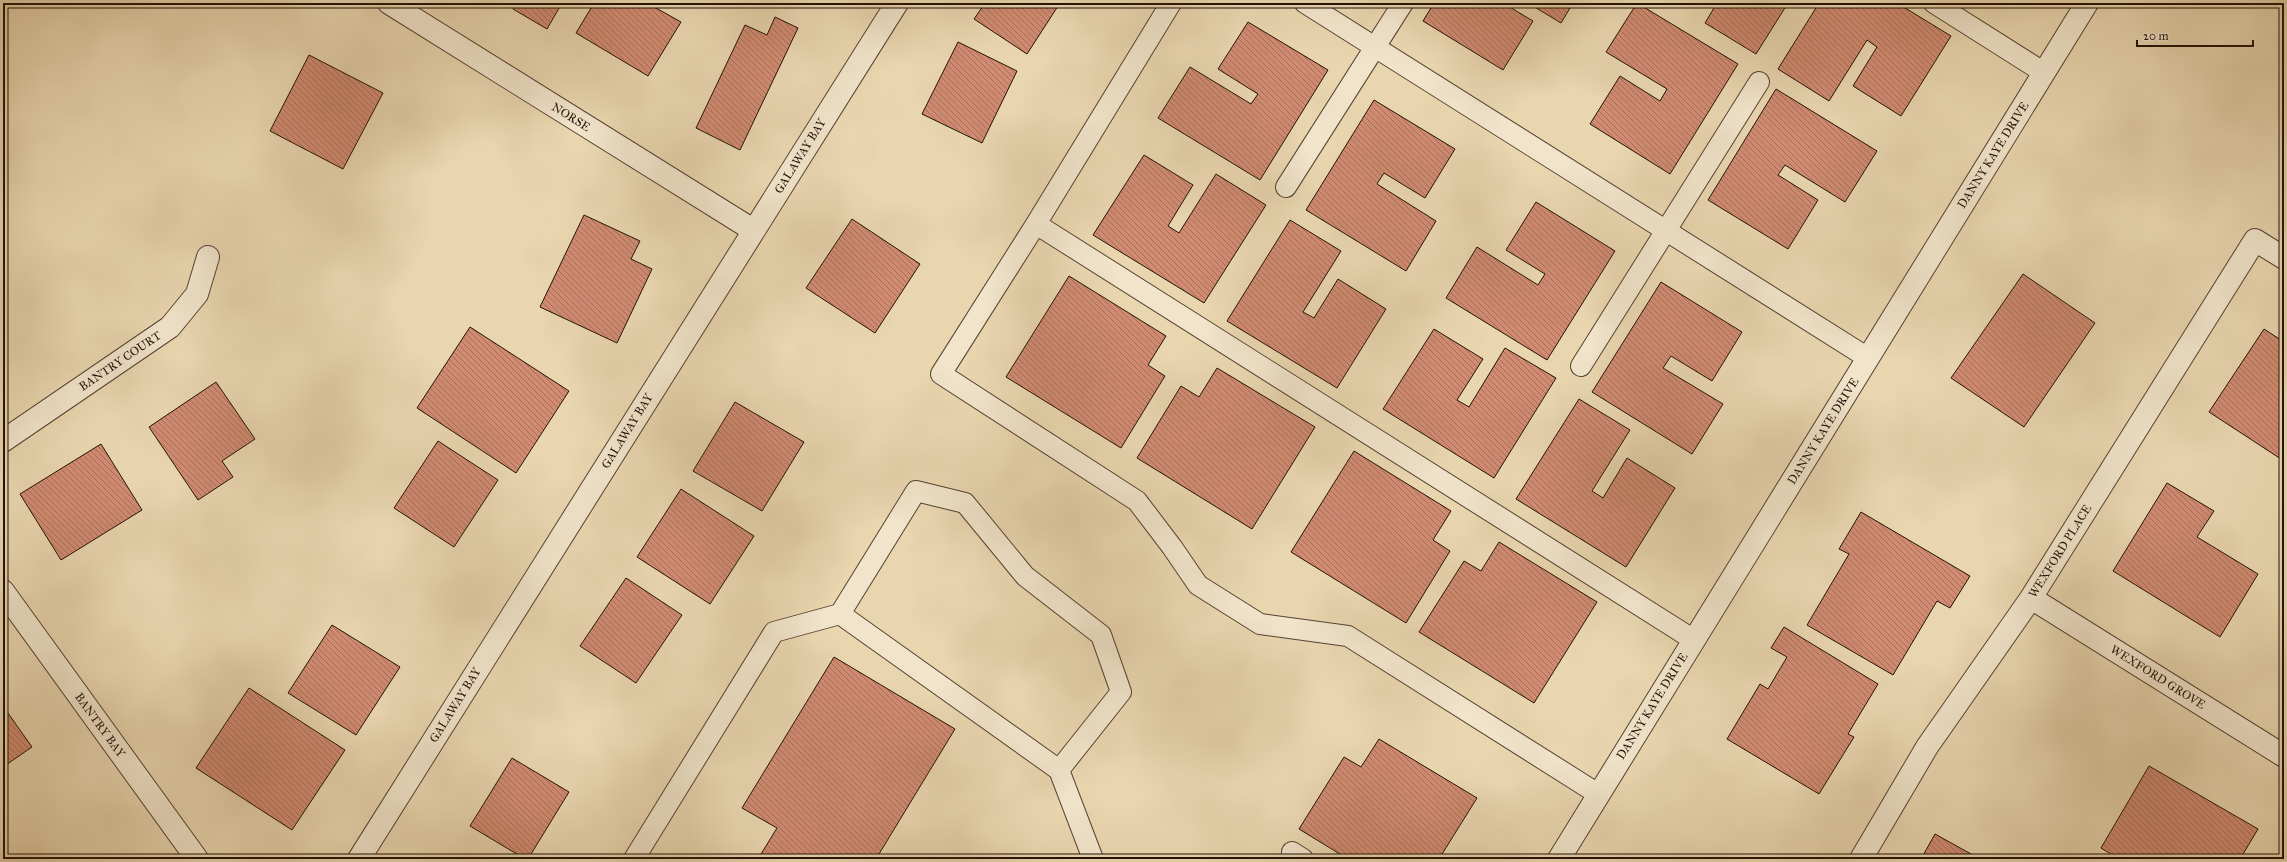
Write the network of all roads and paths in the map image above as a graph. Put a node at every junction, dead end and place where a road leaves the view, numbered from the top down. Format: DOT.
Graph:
graph roads {
  1 [pos="389,3"];
  2 [pos="897,3"];
  3 [pos="1171,3"];
  4 [pos="1305,3"];
  5 [pos="1403,3"];
  6 [pos="1934,3"];
  7 [pos="2087,3"];
  8 [pos="1375,47"];
  9 [pos="2043,72"];
  10 [pos="1759,82"];
  11 [pos="1286,187"];
  12 [pos="1036,224"];
  13 [pos="753,230"];
  14 [pos="1666,230"];
  15 [pos="208,257"];
  16 [pos="2284,258"];
  17 [pos="1868,358"];
  18 [pos="1581,366"];
  19 [pos="3,441"];
  20 [pos="3,592"];
  21 [pos="2031,598"];
  22 [pos="840,614"];
  23 [pos="1694,640"];
  24 [pos="2284,756"];
  25 [pos="1059,770"];
  26 [pos="1598,794"];
  27 [pos="198,859"];
  28 [pos="359,859"];
  29 [pos="634,859"];
  30 [pos="1093,859"];
  31 [pos="1559,859"];
  32 [pos="1861,859"];
  1 -- 13 [label="street, NORSE"];
  2 -- 13 [label="street, GALAWAY BAY"];
  3 -- 12 [label="lane"];
  4 -- 8 [label="lane"];
  5 -- 8 [label="lane"];
  6 -- 9 [label="lane"];
  7 -- 9 [label="street, DANNY KAYE DRIVE"];
  8 -- 11 [label="lane"];
  8 -- 14 [label="lane"];
  9 -- 17 [label="street, DANNY KAYE DRIVE"];
  10 -- 14 [label="lane"];
  12 -- 23 [label="lane"];
  12 -- 26 [label="lane"];
  13 -- 28 [label="street, GALAWAY BAY"];
  14 -- 17 [label="lane"];
  14 -- 18 [label="lane"];
  15 -- 19 [label="street, BANTRY COURT"];
  16 -- 21 [label="street, WEXFORD PLACE"];
  17 -- 23 [label="street, DANNY KAYE DRIVE"];
  20 -- 27 [label="street, BANTRY BAY"];
  21 -- 24 [label="street, WEXFORD GROVE"];
  21 -- 32 [label="street, WEXFORD PLACE"];
  22 -- 25 [label="lane"];
  22 -- 25 [label="lane"];
  22 -- 29 [label="lane"];
  23 -- 26 [label="street, DANNY KAYE DRIVE"];
  25 -- 30 [label="lane"];
  26 -- 31 [label="street, DANNY KAYE DRIVE"];
}
